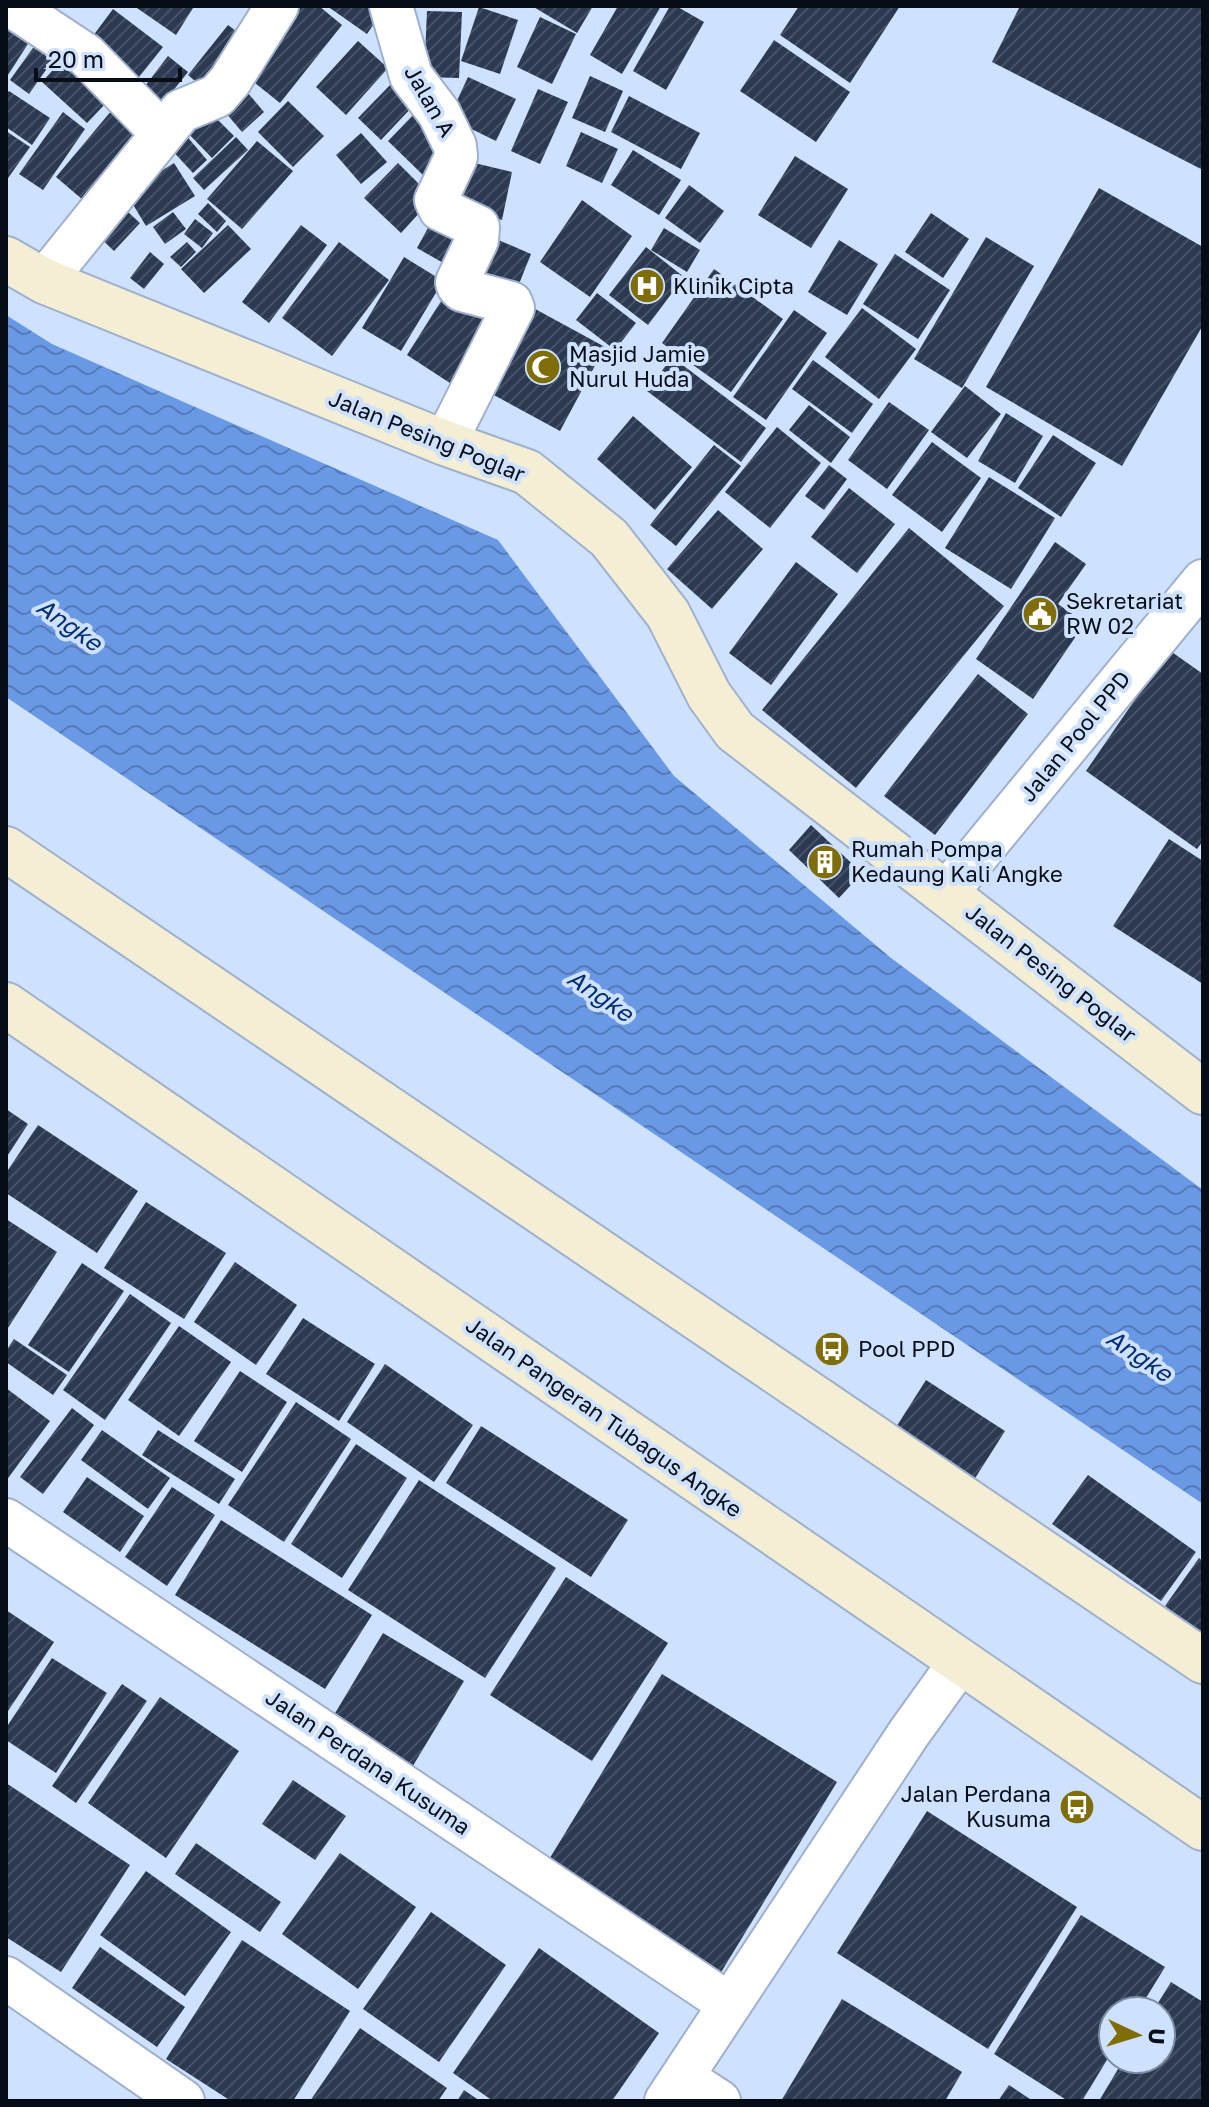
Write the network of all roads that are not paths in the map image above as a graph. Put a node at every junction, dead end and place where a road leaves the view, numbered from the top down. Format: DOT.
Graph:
graph roads {
  1 [pos="12,6"];
  2 [pos="277,6"];
  3 [pos="391,6"];
  4 [pos="162,133"];
  5 [pos="6,259"];
  6 [pos="44,281"];
  7 [pos="445,443"];
  8 [pos="1203,581"];
  9 [pos="6,849"];
  10 [pos="947,892"];
  11 [pos="6,1005"];
  12 [pos="1203,1092"];
  13 [pos="6,1520"];
  14 [pos="1203,1661"];
  15 [pos="960,1662"];
  16 [pos="1203,1828"];
  17 [pos="6,1978"];
  18 [pos="729,2004"];
  19 [pos="674,2089"];
  20 [pos="183,2101"];
  21 [pos="719,2101"];
  1 -- 4 [label="street"];
  2 -- 4 [label="street"];
  3 -- 7 [label="street, Jalan A"];
  4 -- 6 [label="street"];
  5 -- 6 [label="main road, Jalan Pesing Poglar"];
  6 -- 7 [label="main road, Jalan Pesing Poglar"];
  7 -- 10 [label="main road, Jalan Pesing Poglar"];
  8 -- 10 [label="street, Jalan Pool PPD"];
  9 -- 14 [label="main road"];
  10 -- 12 [label="main road, Jalan Pesing Poglar"];
  11 -- 15 [label="main road, Jalan Pangeran Tubagus Angke"];
  13 -- 18 [label="street, Jalan Perdana Kusuma"];
  15 -- 16 [label="main road, Jalan Pangeran Tubagus Angke"];
  15 -- 18 [label="street"];
  17 -- 20 [label="street"];
  18 -- 19 [label="street"];
  19 -- 21 [label="street"];
}
